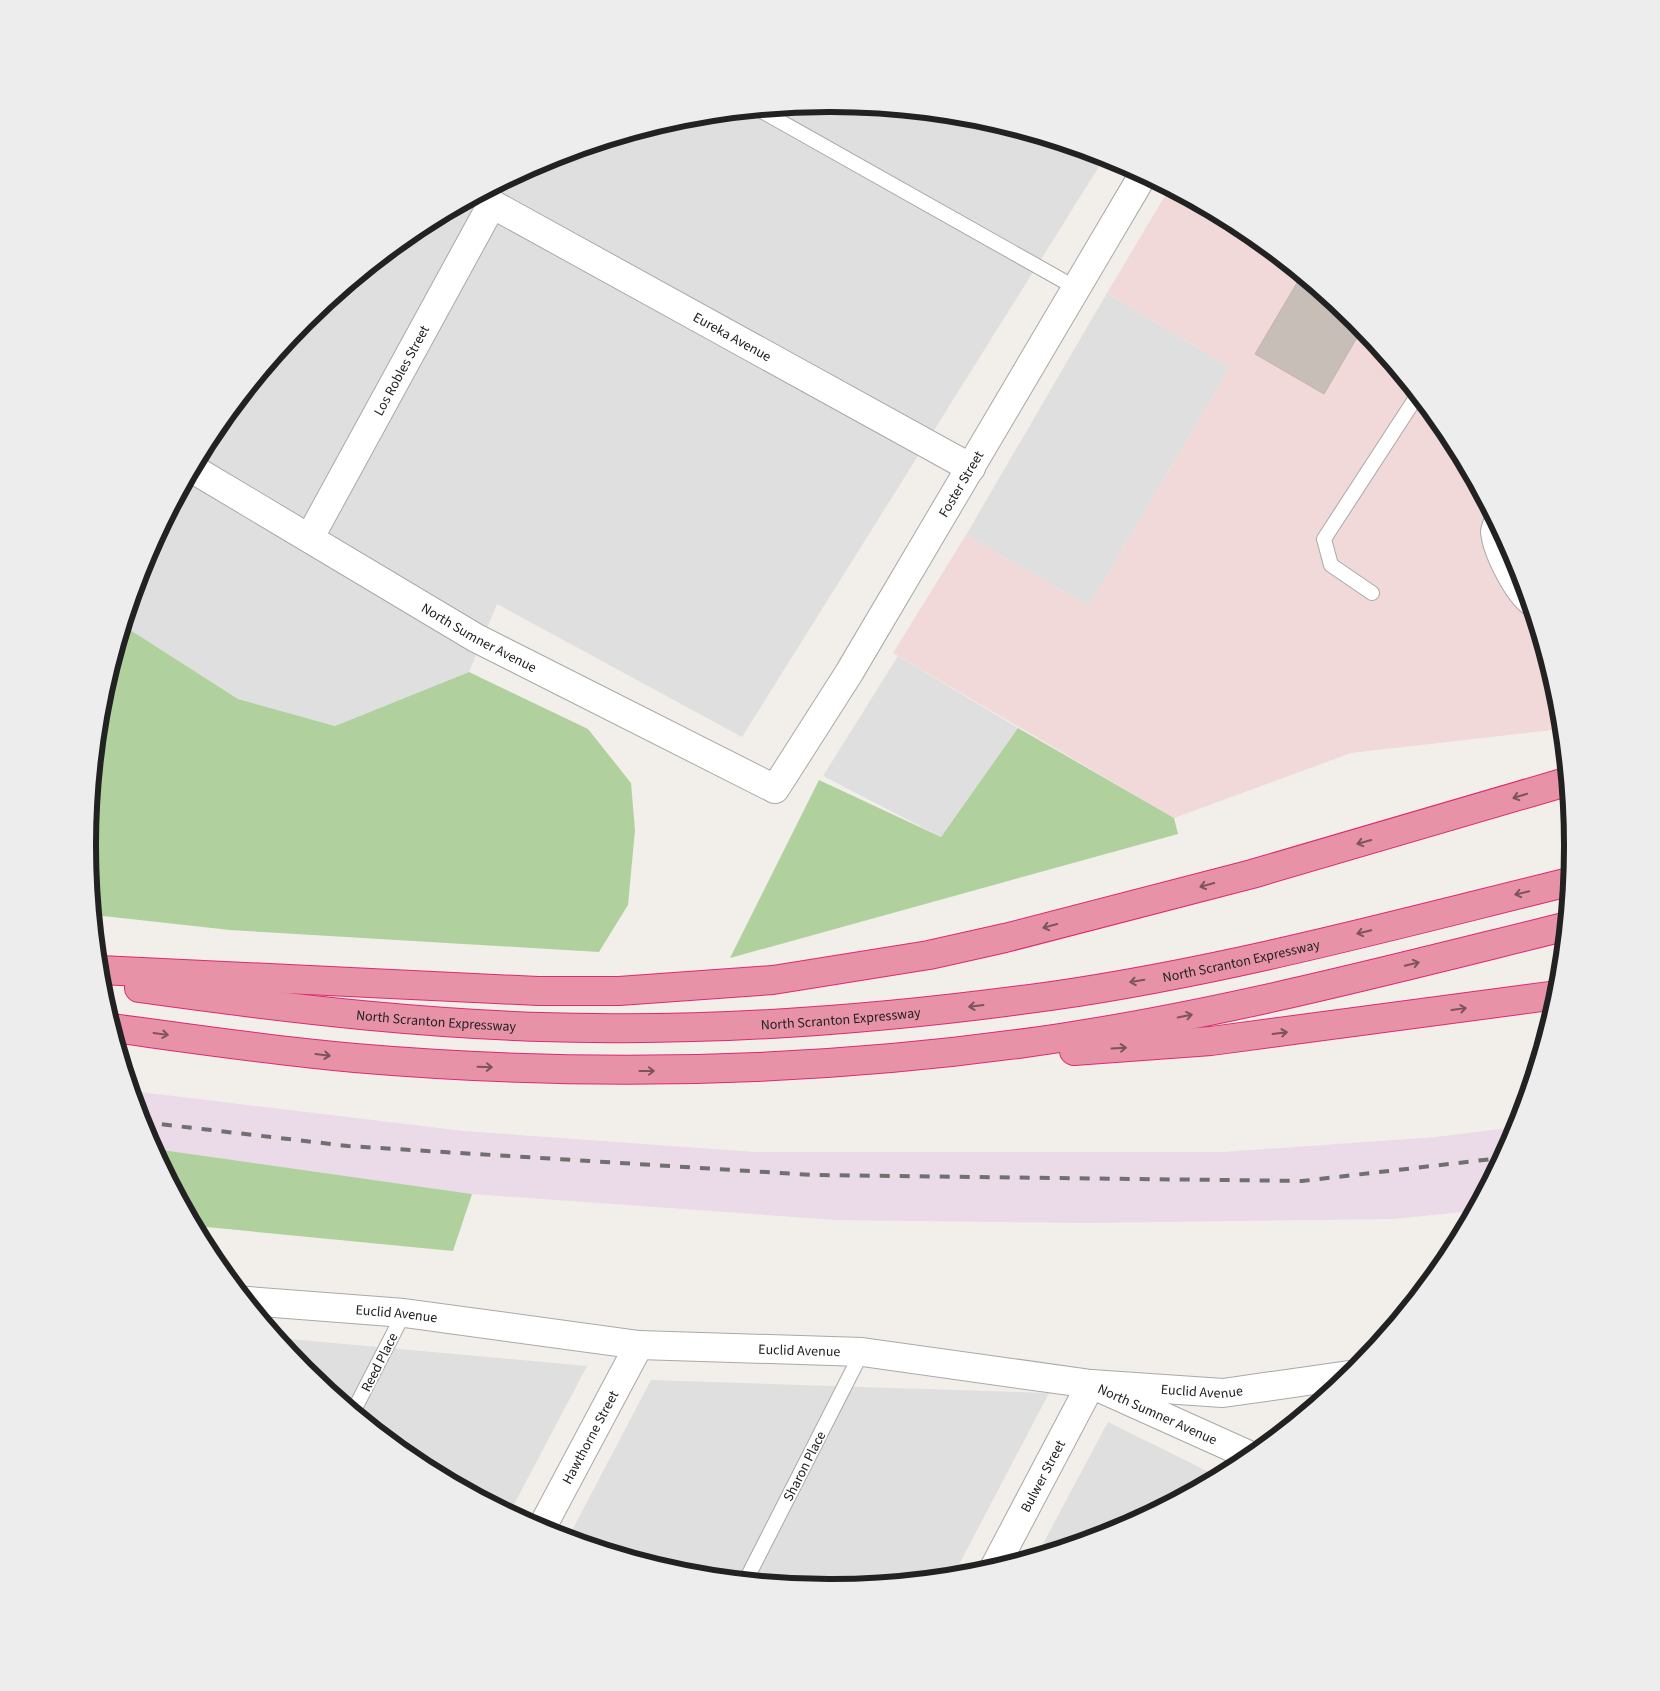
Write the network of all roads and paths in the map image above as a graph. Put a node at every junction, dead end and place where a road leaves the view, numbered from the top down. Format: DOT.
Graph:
graph roads {
  1 [pos="768,114"];
  2 [pos="1140,180"];
  3 [pos="484,200"];
  4 [pos="1076,288"];
  5 [pos="1414,401"];
  6 [pos="972,468"];
  7 [pos="199,472"];
  8 [pos="1490,525"];
  9 [pos="310,537"];
  10 [pos="1372,593"];
  11 [pos="1520,597"];
  12 [pos="1561,784"];
  13 [pos="775,789"];
  14 [pos="1562,884"];
  15 [pos="1558,928"];
  16 [pos="107,970"];
  17 [pos="109,984"];
  18 [pos="1548,996"];
  19 [pos="120,1029"];
  20 [pos="825,1064"];
  21 [pos="256,1302"];
  22 [pos="404,1313"];
  23 [pos="639,1345"];
  24 [pos="862,1352"];
  25 [pos="1335,1377"];
  26 [pos="1091,1384"];
  27 [pos="356,1406"];
  28 [pos="1243,1452"];
  29 [pos="545,1521"];
  30 [pos="999,1559"];
  31 [pos="749,1575"];
  1 -- 4 [label="lane"];
  2 -- 4 [label="street, Foster Street"];
  3 -- 6 [label="street, Eureka Avenue"];
  3 -- 9 [label="street, Los Robles Street"];
  4 -- 6 [label="street, Foster Street"];
  5 -- 10 [label="lane"];
  6 -- 13 [label="street, Foster Street"];
  7 -- 9 [label="street, North Sumner Avenue"];
  8 -- 11 [label="lane"];
  9 -- 13 [label="street, North Sumner Avenue"];
  12 -- 16 [label="highway, one-way"];
  14 -- 17 [label="highway, North Scranton Expressway, one-way"];
  20 -- 15 [label="highway, one-way"];
  20 -- 18 [label="highway, one-way"];
  19 -- 20 [label="highway, one-way"];
  21 -- 22 [label="street, Euclid Avenue"];
  22 -- 23 [label="street, Euclid Avenue"];
  22 -- 27 [label="lane, Reed Place"];
  23 -- 24 [label="street, Euclid Avenue"];
  23 -- 29 [label="street, Hawthorne Street"];
  24 -- 26 [label="street, Euclid Avenue"];
  24 -- 31 [label="lane, Sharon Place"];
  25 -- 26 [label="street, Euclid Avenue"];
  26 -- 28 [label="street, North Sumner Avenue"];
  26 -- 30 [label="street, Bulwer Street"];
}
